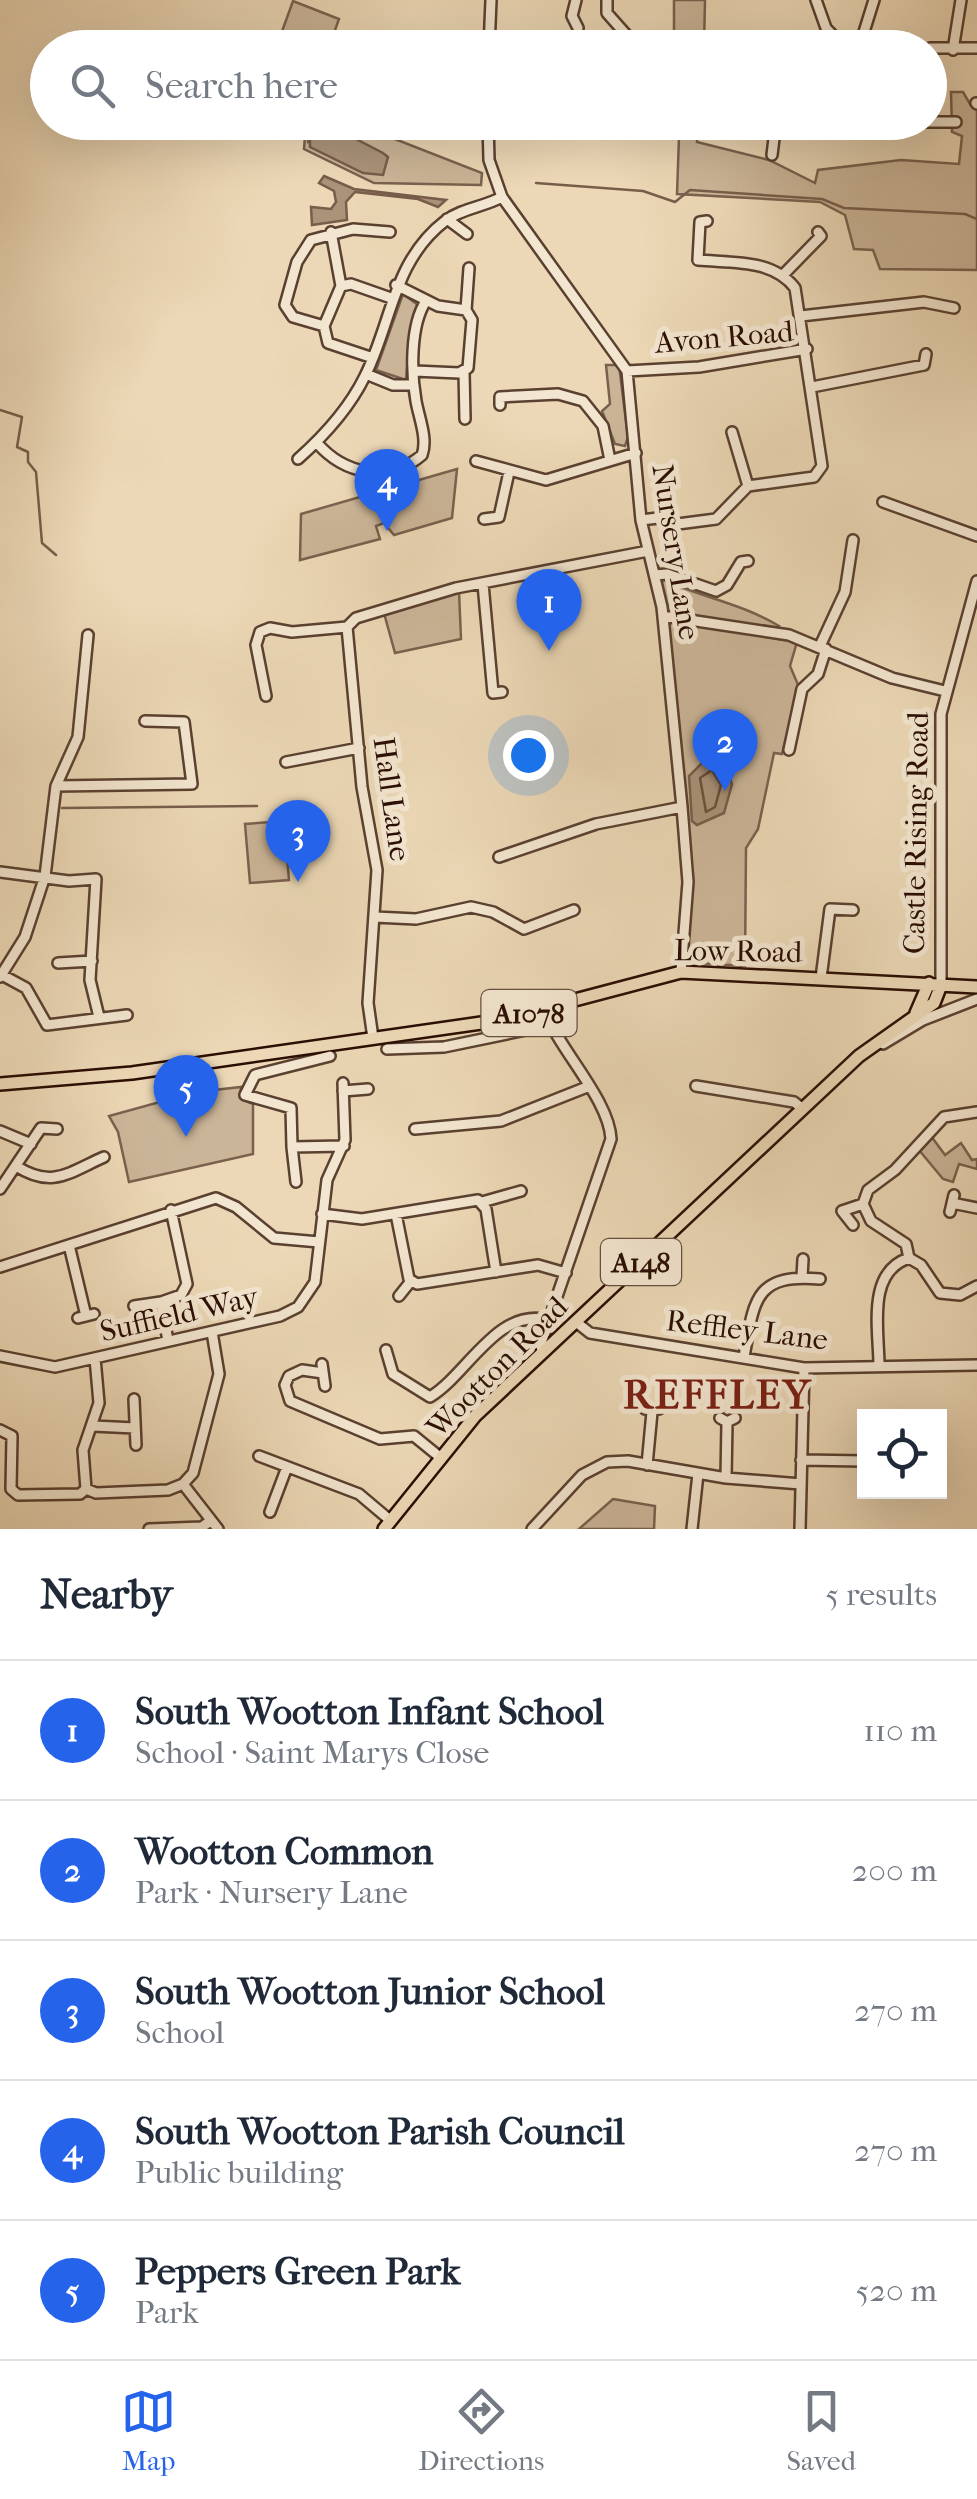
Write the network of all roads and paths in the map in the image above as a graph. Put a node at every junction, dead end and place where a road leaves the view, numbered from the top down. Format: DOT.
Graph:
graph roads {
  1 [pos="490,0"];
  2 [pos="576,0"];
  3 [pos="596,0"];
  4 [pos="816,0"];
  5 [pos="874,0"];
  6 [pos="961,0"];
  7 [pos="607,1"];
  8 [pos="578,28"];
  9 [pos="489,30"];
  10 [pos="622,30"];
  11 [pos="828,30"];
  12 [pos="865,30"];
  13 [pos="977,48"];
  14 [pos="947,49"];
  15 [pos="953,50"];
  16 [pos="947,126"];
  17 [pos="953,126"];
  18 [pos="488,140"];
  19 [pos="775,140"];
  20 [pos="775,151"];
  21 [pos="502,197"];
  22 [pos="447,220"];
  23 [pos="707,221"];
  24 [pos="332,232"];
  25 [pos="390,232"];
  26 [pos="818,232"];
  27 [pos="467,234"];
  28 [pos="469,268"];
  29 [pos="783,275"];
  30 [pos="396,285"];
  31 [pos="341,286"];
  32 [pos="391,298"];
  33 [pos="426,301"];
  34 [pos="949,304"];
  35 [pos="466,310"];
  36 [pos="801,316"];
  37 [pos="324,326"];
  38 [pos="806,349"];
  39 [pos="373,358"];
  40 [pos="927,362"];
  41 [pos="414,371"];
  42 [pos="627,371"];
  43 [pos="464,372"];
  44 [pos="366,374"];
  45 [pos="414,385"];
  46 [pos="812,387"];
  47 [pos="500,397"];
  48 [pos="466,419"];
  49 [pos="732,432"];
  50 [pos="317,443"];
  51 [pos="636,452"];
  52 [pos="298,458"];
  53 [pos="610,460"];
  54 [pos="476,461"];
  55 [pos="509,472"];
  56 [pos="748,486"];
  57 [pos="883,502"];
  58 [pos="484,519"];
  59 [pos="641,520"];
  60 [pos="977,536"];
  61 [pos="853,540"];
  62 [pos="648,551"];
  63 [pos="748,561"];
  64 [pos="656,575"];
  65 [pos="977,582"];
  66 [pos="483,584"];
  67 [pos="663,616"];
  68 [pos="347,627"];
  69 [pos="88,635"];
  70 [pos="823,647"];
  71 [pos="945,690"];
  72 [pos="494,693"];
  73 [pos="266,696"];
  74 [pos="145,721"];
  75 [pos="359,748"];
  76 [pos="789,750"];
  77 [pos="286,762"];
  78 [pos="56,786"];
  79 [pos="682,807"];
  80 [pos="498,857"];
  81 [pos="0,872"];
  82 [pos="46,876"];
  83 [pos="574,910"];
  84 [pos="853,910"];
  85 [pos="375,918"];
  86 [pos="557,918"];
  87 [pos="562,930"];
  88 [pos="92,960"];
  89 [pos="58,963"];
  90 [pos="681,972"];
  91 [pos="1,976"];
  92 [pos="821,978"];
  93 [pos="935,984"];
  94 [pos="977,987"];
  95 [pos="977,999"];
  96 [pos="544,1009"];
  97 [pos="126,1015"];
  98 [pos="99,1017"];
  99 [pos="550,1025"];
  100 [pos="373,1038"];
  101 [pos="875,1044"];
  102 [pos="391,1047"];
  103 [pos="330,1056"];
  104 [pos="0,1081"];
  105 [pos="587,1086"];
  106 [pos="696,1086"];
  107 [pos="368,1089"];
  108 [pos="803,1109"];
  109 [pos="977,1112"];
  110 [pos="56,1129"];
  111 [pos="412,1129"];
  112 [pos="0,1131"];
  113 [pos="30,1144"];
  114 [pos="292,1146"];
  115 [pos="344,1146"];
  116 [pos="104,1157"];
  117 [pos="16,1166"];
  118 [pos="294,1166"];
  119 [pos="281,1168"];
  120 [pos="2,1182"];
  121 [pos="296,1182"];
  122 [pos="523,1191"];
  123 [pos="482,1202"];
  124 [pos="952,1203"];
  125 [pos="863,1204"];
  126 [pos="977,1208"];
  127 [pos="171,1210"];
  128 [pos="322,1214"];
  129 [pos="396,1214"];
  130 [pos="853,1225"];
  131 [pos="319,1242"];
  132 [pos="69,1245"];
  133 [pos="910,1258"];
  134 [pos="803,1259"];
  135 [pos="0,1268"];
  136 [pos="496,1272"];
  137 [pos="566,1273"];
  138 [pos="802,1277"];
  139 [pos="820,1278"];
  140 [pos="411,1281"];
  141 [pos="977,1286"];
  142 [pos="399,1296"];
  143 [pos="162,1302"];
  144 [pos="134,1306"];
  145 [pos="86,1316"];
  146 [pos="576,1322"];
  147 [pos="546,1325"];
  148 [pos="212,1332"];
  149 [pos="168,1341"];
  150 [pos="553,1343"];
  151 [pos="386,1350"];
  152 [pos="542,1353"];
  153 [pos="0,1356"];
  154 [pos="744,1357"];
  155 [pos="94,1358"];
  156 [pos="977,1365"];
  157 [pos="878,1366"];
  158 [pos="804,1368"];
  159 [pos="326,1386"];
  160 [pos="134,1399"];
  161 [pos="652,1410"];
  162 [pos="727,1420"];
  163 [pos="93,1426"];
  164 [pos="135,1428"];
  165 [pos="0,1430"];
  166 [pos="136,1445"];
  167 [pos="259,1456"];
  168 [pos="441,1458"];
  169 [pos="801,1460"];
  170 [pos="857,1462"];
  171 [pos="647,1465"];
  172 [pos="287,1467"];
  173 [pos="698,1474"];
  174 [pos="726,1478"];
  175 [pos="184,1484"];
  176 [pos="801,1484"];
  177 [pos="86,1489"];
  178 [pos="270,1512"];
  179 [pos="387,1525"];
  180 [pos="214,1526"];
  181 [pos="149,1529"];
  182 [pos="532,1529"];
  183 [pos="692,1529"];
  184 [pos="800,1529"];
  1 -- 9 [label="street"];
  2 -- 8 [label="street"];
  3 -- 7 [label="street"];
  4 -- 11 [label="street"];
  5 -- 12 [label="street"];
  6 -- 15 [label="street"];
  7 -- 10 [label="street"];
  13 -- 15 [label="street"];
  14 -- 15 [label="street"];
  16 -- 17 [label="street"];
  18 -- 21 [label="street, Nursery Lane"];
  19 -- 20 [label="street"];
  21 -- 22 [label="street"];
  21 -- 42 [label="street, Nursery Lane"];
  22 -- 27 [label="street"];
  22 -- 30 [label="street"];
  23 -- 29 [label="street"];
  24 -- 25 [label="street"];
  24 -- 31 [label="street"];
  24 -- 37 [label="street"];
  26 -- 29 [label="street"];
  28 -- 35 [label="street"];
  29 -- 36 [label="street"];
  30 -- 32 [label="street"];
  30 -- 33 [label="street"];
  31 -- 32 [label="street"];
  31 -- 37 [label="street"];
  32 -- 39 [label="street"];
  33 -- 35 [label="street"];
  33 -- 41 [label="street"];
  34 -- 36 [label="street"];
  35 -- 43 [label="street"];
  36 -- 38 [label="street"];
  37 -- 39 [label="street"];
  38 -- 42 [label="street, Avon Road"];
  38 -- 46 [label="street, Avon Road"];
  39 -- 44 [label="street"];
  40 -- 46 [label="street"];
  41 -- 43 [label="street"];
  41 -- 45 [label="street"];
  42 -- 51 [label="street, Nursery Lane"];
  43 -- 48 [label="street"];
  44 -- 45 [label="street"];
  44 -- 50 [label="street"];
  45 -- 50 [label="street"];
  46 -- 56 [label="street, Avon Road"];
  47 -- 53 [label="street"];
  49 -- 56 [label="street"];
  50 -- 52 [label="street"];
  51 -- 53 [label="street"];
  51 -- 59 [label="street, Nursery Lane"];
  53 -- 55 [label="street"];
  54 -- 55 [label="street"];
  55 -- 58 [label="street"];
  56 -- 59 [label="street"];
  57 -- 60 [label="street"];
  59 -- 62 [label="street, Nursery Lane"];
  61 -- 70 [label="street"];
  62 -- 64 [label="street, Nursery Lane"];
  62 -- 66 [label="street"];
  63 -- 64 [label="street"];
  64 -- 67 [label="street, Nursery Lane"];
  65 -- 71 [label="street, Castle Rising Road"];
  66 -- 68 [label="street"];
  66 -- 72 [label="street"];
  67 -- 70 [label="street"];
  67 -- 79 [label="street, Nursery Lane"];
  68 -- 73 [label="street"];
  68 -- 75 [label="street, Hall Lane"];
  69 -- 78 [label="street"];
  70 -- 71 [label="street"];
  70 -- 76 [label="street"];
  71 -- 93 [label="street, Castle Rising Road"];
  74 -- 78 [label="street"];
  75 -- 77 [label="street"];
  75 -- 85 [label="street, Hall Lane"];
  78 -- 82 [label="street"];
  79 -- 80 [label="street"];
  79 -- 90 [label="street, Nursery Lane"];
  81 -- 82 [label="street"];
  82 -- 88 [label="street"];
  82 -- 91 [label="street"];
  83 -- 86 [label="street"];
  84 -- 92 [label="street"];
  85 -- 86 [label="street"];
  85 -- 100 [label="street, Hall Lane"];
  86 -- 87 [label="street"];
  88 -- 89 [label="street"];
  88 -- 98 [label="street"];
  90 -- 92 [label="main road, Low Road / A1078"];
  90 -- 96 [label="main road, Low Road / A1078"];
  91 -- 98 [label="street"];
  92 -- 93 [label="main road, Low Road / A1078"];
  93 -- 94 [label="main road, Low Road"];
  93 -- 101 [label="main road, Wootton Road / A148"];
  95 -- 101 [label="street, Wootton Road"];
  96 -- 99 [label="street"];
  96 -- 100 [label="main road, Low Road / A1078"];
  97 -- 98 [label="street"];
  99 -- 102 [label="street"];
  99 -- 105 [label="street"];
  100 -- 104 [label="main road, A1078"];
  101 -- 108 [label="main road, Wootton Road / A148"];
  103 -- 114 [label="street"];
  105 -- 111 [label="street"];
  105 -- 137 [label="street"];
  106 -- 108 [label="street"];
  107 -- 115 [label="street"];
  108 -- 146 [label="main road, Wootton Road / A148"];
  109 -- 125 [label="street"];
  110 -- 113 [label="street"];
  112 -- 113 [label="street"];
  113 -- 117 [label="street"];
  114 -- 115 [label="street"];
  114 -- 118 [label="street"];
  115 -- 128 [label="street, Suffield Way"];
  116 -- 117 [label="street"];
  117 -- 120 [label="street"];
  118 -- 119 [label="street"];
  118 -- 121 [label="street"];
  122 -- 123 [label="street"];
  123 -- 129 [label="street"];
  123 -- 136 [label="street"];
  124 -- 126 [label="street"];
  125 -- 130 [label="street"];
  125 -- 133 [label="street"];
  127 -- 131 [label="street"];
  127 -- 132 [label="street"];
  127 -- 143 [label="street"];
  128 -- 129 [label="street"];
  128 -- 131 [label="street, Suffield Way"];
  129 -- 140 [label="street"];
  131 -- 148 [label="street, Suffield Way"];
  132 -- 135 [label="street"];
  132 -- 145 [label="street"];
  133 -- 141 [label="street"];
  133 -- 157 [label="street"];
  134 -- 138 [label="street"];
  136 -- 137 [label="street"];
  136 -- 140 [label="street"];
  137 -- 147 [label="street"];
  138 -- 139 [label="street"];
  138 -- 154 [label="street"];
  140 -- 142 [label="street"];
  143 -- 144 [label="street"];
  143 -- 149 [label="street"];
  146 -- 150 [label="main road, Wootton Road / A148"];
  146 -- 154 [label="street, Reffley Lane"];
  147 -- 150 [label="street"];
  147 -- 151 [label="street"];
  147 -- 152 [label="street"];
  148 -- 149 [label="street, Suffield Way"];
  148 -- 175 [label="street"];
  149 -- 155 [label="street, Suffield Way"];
  150 -- 152 [label="main road, Wootton Road / A148"];
  152 -- 168 [label="main road, Wootton Road / A148"];
  153 -- 155 [label="street, Suffield Way"];
  154 -- 158 [label="street, Reffley Lane"];
  155 -- 163 [label="street"];
  156 -- 157 [label="street, Reffley Lane"];
  157 -- 158 [label="street, Reffley Lane"];
  158 -- 169 [label="street"];
  159 -- 168 [label="street"];
  160 -- 164 [label="street"];
  161 -- 171 [label="street"];
  162 -- 174 [label="street"];
  163 -- 164 [label="street"];
  163 -- 177 [label="street"];
  164 -- 166 [label="street"];
  165 -- 177 [label="street"];
  167 -- 172 [label="street"];
  168 -- 179 [label="main road, Wootton Road / A148"];
  169 -- 170 [label="street"];
  169 -- 176 [label="street"];
  171 -- 173 [label="street"];
  171 -- 182 [label="street"];
  172 -- 178 [label="street"];
  172 -- 179 [label="street"];
  173 -- 174 [label="street"];
  173 -- 183 [label="street"];
  174 -- 176 [label="street"];
  175 -- 177 [label="street"];
  175 -- 180 [label="street"];
  176 -- 184 [label="street"];
  180 -- 181 [label="street"];
}
